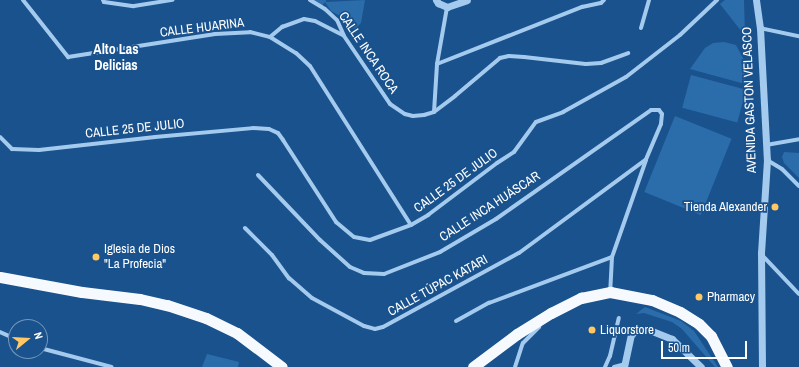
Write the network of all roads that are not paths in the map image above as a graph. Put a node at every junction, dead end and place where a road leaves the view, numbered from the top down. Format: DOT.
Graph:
graph roads {
  1 [pos="23,0"];
  2 [pos="103,0"];
  3 [pos="173,0"];
  4 [pos="310,0"];
  5 [pos="436,0"];
  6 [pos="467,0"];
  7 [pos="604,0"];
  8 [pos="649,0"];
  9 [pos="717,0"];
  10 [pos="756,0"];
  11 [pos="446,6"];
  12 [pos="641,28"];
  13 [pos="760,28"];
  14 [pos="344,36"];
  15 [pos="799,36"];
  16 [pos="270,37"];
  17 [pos="628,54"];
  18 [pos="437,64"];
  19 [pos="434,112"];
  20 [pos="0,137"];
  21 [pos="799,139"];
  22 [pos="766,145"];
  23 [pos="646,160"];
  24 [pos="767,160"];
  25 [pos="258,175"];
  26 [pos="799,186"];
  27 [pos="411,225"];
  28 [pos="245,228"];
  29 [pos="760,253"];
  30 [pos="612,257"];
  31 [pos="0,277"];
  32 [pos="610,292"];
  33 [pos="799,294"];
  34 [pos="619,318"];
  35 [pos="456,321"];
  36 [pos="536,322"];
  37 [pos="48,350"];
  38 [pos="625,365"];
  39 [pos="112,367"];
  40 [pos="282,367"];
  41 [pos="472,367"];
  42 [pos="515,367"];
  43 [pos="605,367"];
  44 [pos="614,367"];
  45 [pos="701,367"];
  46 [pos="727,367"];
  47 [pos="762,367"];
  1 -- 16 [label="street, CALLE HUARINA"];
  2 -- 3 [label="street"];
  4 -- 14 [label="street, CALLE INCA ROCA"];
  5 -- 11 [label="street"];
  6 -- 11 [label="street"];
  7 -- 18 [label="street"];
  8 -- 12 [label="street"];
  9 -- 27 [label="street, CALLE 25 DE JULIO"];
  10 -- 13 [label="street, AVENIDA GASTON VELASCO"];
  11 -- 18 [label="street"];
  13 -- 15 [label="street"];
  13 -- 22 [label="street, AVENIDA GASTON VELASCO"];
  14 -- 16 [label="street"];
  14 -- 19 [label="street, CALLE INCA ROCA"];
  16 -- 27 [label="street, CALLE HUARINA"];
  17 -- 19 [label="street, CALLE INCA ROCA"];
  18 -- 19 [label="street"];
  20 -- 27 [label="street, CALLE 25 DE JULIO"];
  21 -- 22 [label="street"];
  22 -- 24 [label="street, AVENIDA GASTON VELASCO"];
  23 -- 25 [label="street, CALLE INCA HUÁSCAR"];
  23 -- 28 [label="street, CALLE TÚPAC KATARI"];
  23 -- 30 [label="street"];
  24 -- 26 [label="street"];
  24 -- 29 [label="street, AVENIDA GASTON VELASCO"];
  29 -- 33 [label="street"];
  29 -- 47 [label="street, AVENIDA GASTON VELASCO"];
  30 -- 32 [label="street"];
  30 -- 35 [label="street"];
  31 -- 40 [label="highway"];
  32 -- 36 [label="highway"];
  32 -- 46 [label="highway"];
  34 -- 43 [label="street"];
  36 -- 41 [label="highway"];
  36 -- 42 [label="street"];
  37 -- 39 [label="street"];
  38 -- 44 [label="street"];
  38 -- 45 [label="street"];
}
